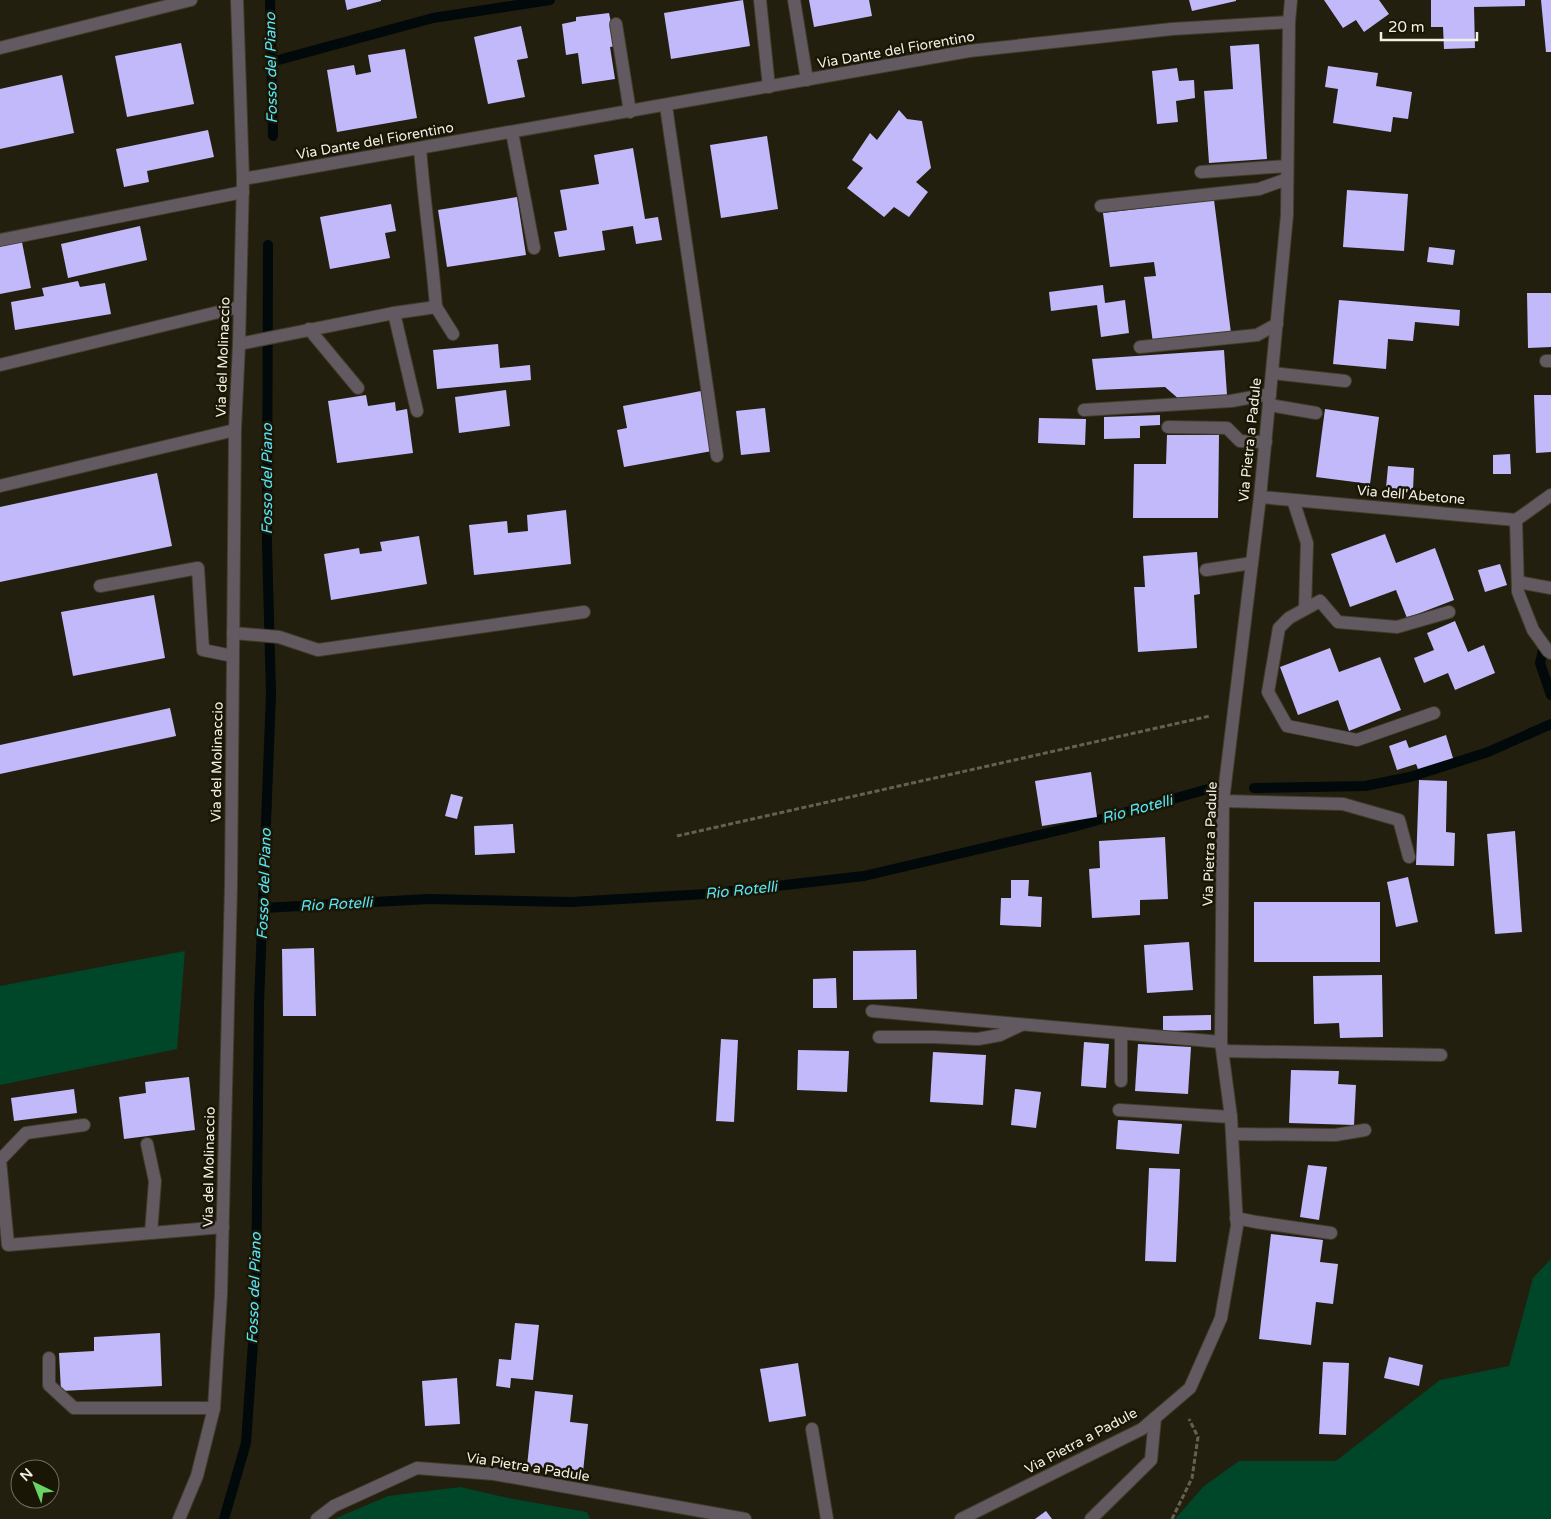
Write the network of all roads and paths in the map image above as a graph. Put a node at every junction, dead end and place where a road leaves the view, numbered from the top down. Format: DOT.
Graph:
graph roads {
  1 [pos="191,0"];
  2 [pos="237,0"];
  3 [pos="760,0"];
  4 [pos="794,0"];
  5 [pos="1291,0"];
  6 [pos="1288,22"];
  7 [pos="616,24"];
  8 [pos="0,48"];
  9 [pos="807,80"];
  10 [pos="769,87"];
  11 [pos="666,106"];
  12 [pos="630,112"];
  13 [pos="512,132"];
  14 [pos="420,148"];
  15 [pos="1287,166"];
  16 [pos="1201,172"];
  17 [pos="1287,179"];
  18 [pos="243,186"];
  19 [pos="1101,206"];
  20 [pos="0,240"];
  21 [pos="534,248"];
  22 [pos="239,307"];
  23 [pos="436,307"];
  24 [pos="394,312"];
  25 [pos="1277,324"];
  26 [pos="309,330"];
  27 [pos="453,334"];
  28 [pos="245,342"];
  29 [pos="1140,347"];
  30 [pos="0,365"];
  31 [pos="1272,373"];
  32 [pos="1345,381"];
  33 [pos="358,388"];
  34 [pos="1270,399"];
  35 [pos="1084,410"];
  36 [pos="417,411"];
  37 [pos="1316,413"];
  38 [pos="1168,427"];
  39 [pos="235,430"];
  40 [pos="1266,442"];
  41 [pos="717,456"];
  42 [pos="0,486"];
  43 [pos="1551,495"];
  44 [pos="1260,497"];
  45 [pos="1293,500"];
  46 [pos="1516,520"];
  47 [pos="1252,563"];
  48 [pos="1206,570"];
  49 [pos="1518,582"];
  50 [pos="100,586"];
  51 [pos="1551,588"];
  52 [pos="1305,610"];
  53 [pos="584,612"];
  54 [pos="1449,612"];
  55 [pos="239,634"];
  56 [pos="1551,653"];
  57 [pos="233,656"];
  58 [pos="1234,710"];
  59 [pos="1434,713"];
  60 [pos="1224,801"];
  61 [pos="677,836"];
  62 [pos="1409,858"];
  63 [pos="872,1012"];
  64 [pos="1022,1024"];
  65 [pos="1121,1033"];
  66 [pos="879,1037"];
  67 [pos="1222,1047"];
  68 [pos="1441,1055"];
  69 [pos="1122,1081"];
  70 [pos="1119,1110"];
  71 [pos="1231,1117"];
  72 [pos="84,1125"];
  73 [pos="1365,1130"];
  74 [pos="1232,1134"];
  75 [pos="147,1144"];
  76 [pos="0,1160"];
  77 [pos="1236,1218"];
  78 [pos="222,1227"];
  79 [pos="151,1233"];
  80 [pos="1331,1233"];
  81 [pos="49,1358"];
  82 [pos="1178,1398"];
  83 [pos="214,1408"];
  84 [pos="1155,1418"];
  85 [pos="812,1429"];
  86 [pos="179,1519"];
  87 [pos="316,1519"];
  88 [pos="745,1519"];
  89 [pos="827,1519"];
  90 [pos="961,1519"];
  91 [pos="1091,1519"];
  92 [pos="1172,1519"];
  1 -- 8 [label="street"];
  2 -- 18 [label="street, Via del Molinaccio"];
  3 -- 10 [label="street"];
  4 -- 9 [label="street"];
  5 -- 6 [label="street, Via Pietra a Padule"];
  6 -- 9 [label="street, Via Dante del Fiorentino"];
  6 -- 15 [label="street, Via Pietra a Padule"];
  7 -- 12 [label="street"];
  9 -- 10 [label="street, Via Dante del Fiorentino"];
  10 -- 11 [label="street, Via Dante del Fiorentino"];
  11 -- 12 [label="street, Via Dante del Fiorentino"];
  11 -- 41 [label="street"];
  12 -- 13 [label="street, Via Dante del Fiorentino"];
  13 -- 14 [label="street, Via Dante del Fiorentino"];
  13 -- 21 [label="street"];
  14 -- 18 [label="street, Via Dante del Fiorentino"];
  14 -- 23 [label="street"];
  15 -- 16 [label="street"];
  15 -- 17 [label="street, Via Pietra a Padule"];
  17 -- 19 [label="street"];
  17 -- 25 [label="street, Via Pietra a Padule"];
  18 -- 20 [label="street, Via Dante del Fiorentino"];
  18 -- 22 [label="street, Via del Molinaccio"];
  22 -- 28 [label="street, Via del Molinaccio"];
  22 -- 30 [label="street"];
  23 -- 24 [label="street"];
  23 -- 27 [label="street"];
  24 -- 26 [label="street"];
  24 -- 36 [label="street"];
  25 -- 29 [label="street"];
  25 -- 31 [label="street, Via Pietra a Padule"];
  26 -- 28 [label="street"];
  26 -- 33 [label="street"];
  28 -- 39 [label="street, Via del Molinaccio"];
  31 -- 32 [label="street"];
  31 -- 34 [label="street, Via Pietra a Padule"];
  34 -- 35 [label="street"];
  34 -- 37 [label="street"];
  34 -- 40 [label="street, Via Pietra a Padule"];
  38 -- 40 [label="street"];
  39 -- 42 [label="street"];
  39 -- 55 [label="street, Via del Molinaccio"];
  40 -- 44 [label="street, Via Pietra a Padule"];
  43 -- 46 [label="street"];
  44 -- 45 [label="street, Via dell'Abetone"];
  44 -- 47 [label="street, Via Pietra a Padule"];
  45 -- 46 [label="street, Via dell'Abetone"];
  45 -- 52 [label="street"];
  46 -- 49 [label="street"];
  47 -- 48 [label="street"];
  47 -- 58 [label="street, Via Pietra a Padule"];
  49 -- 51 [label="street"];
  49 -- 56 [label="street"];
  50 -- 57 [label="street"];
  52 -- 54 [label="street"];
  52 -- 59 [label="street"];
  53 -- 55 [label="street"];
  55 -- 57 [label="street, Via del Molinaccio"];
  57 -- 78 [label="street, Via del Molinaccio"];
  58 -- 60 [label="street, Via Pietra a Padule"];
  58 -- 61 [label="path"];
  60 -- 62 [label="street"];
  60 -- 67 [label="street, Via Pietra a Padule"];
  63 -- 64 [label="street"];
  64 -- 65 [label="street"];
  64 -- 66 [label="street"];
  65 -- 67 [label="street"];
  65 -- 69 [label="street"];
  67 -- 68 [label="street"];
  67 -- 71 [label="street, Via Pietra a Padule"];
  70 -- 71 [label="street"];
  71 -- 74 [label="street, Via Pietra a Padule"];
  72 -- 76 [label="street"];
  73 -- 74 [label="street"];
  74 -- 77 [label="street, Via Pietra a Padule"];
  75 -- 79 [label="street"];
  76 -- 79 [label="street"];
  77 -- 80 [label="street"];
  77 -- 82 [label="street, Via Pietra a Padule"];
  78 -- 79 [label="street"];
  78 -- 83 [label="street, Via del Molinaccio"];
  81 -- 83 [label="street"];
  82 -- 84 [label="street, Via Pietra a Padule"];
  82 -- 92 [label="path"];
  83 -- 86 [label="street, Via del Molinaccio"];
  84 -- 90 [label="street, Via Pietra a Padule"];
  84 -- 91 [label="street"];
  85 -- 89 [label="street"];
  87 -- 88 [label="street, Via Pietra a Padule"];
}
